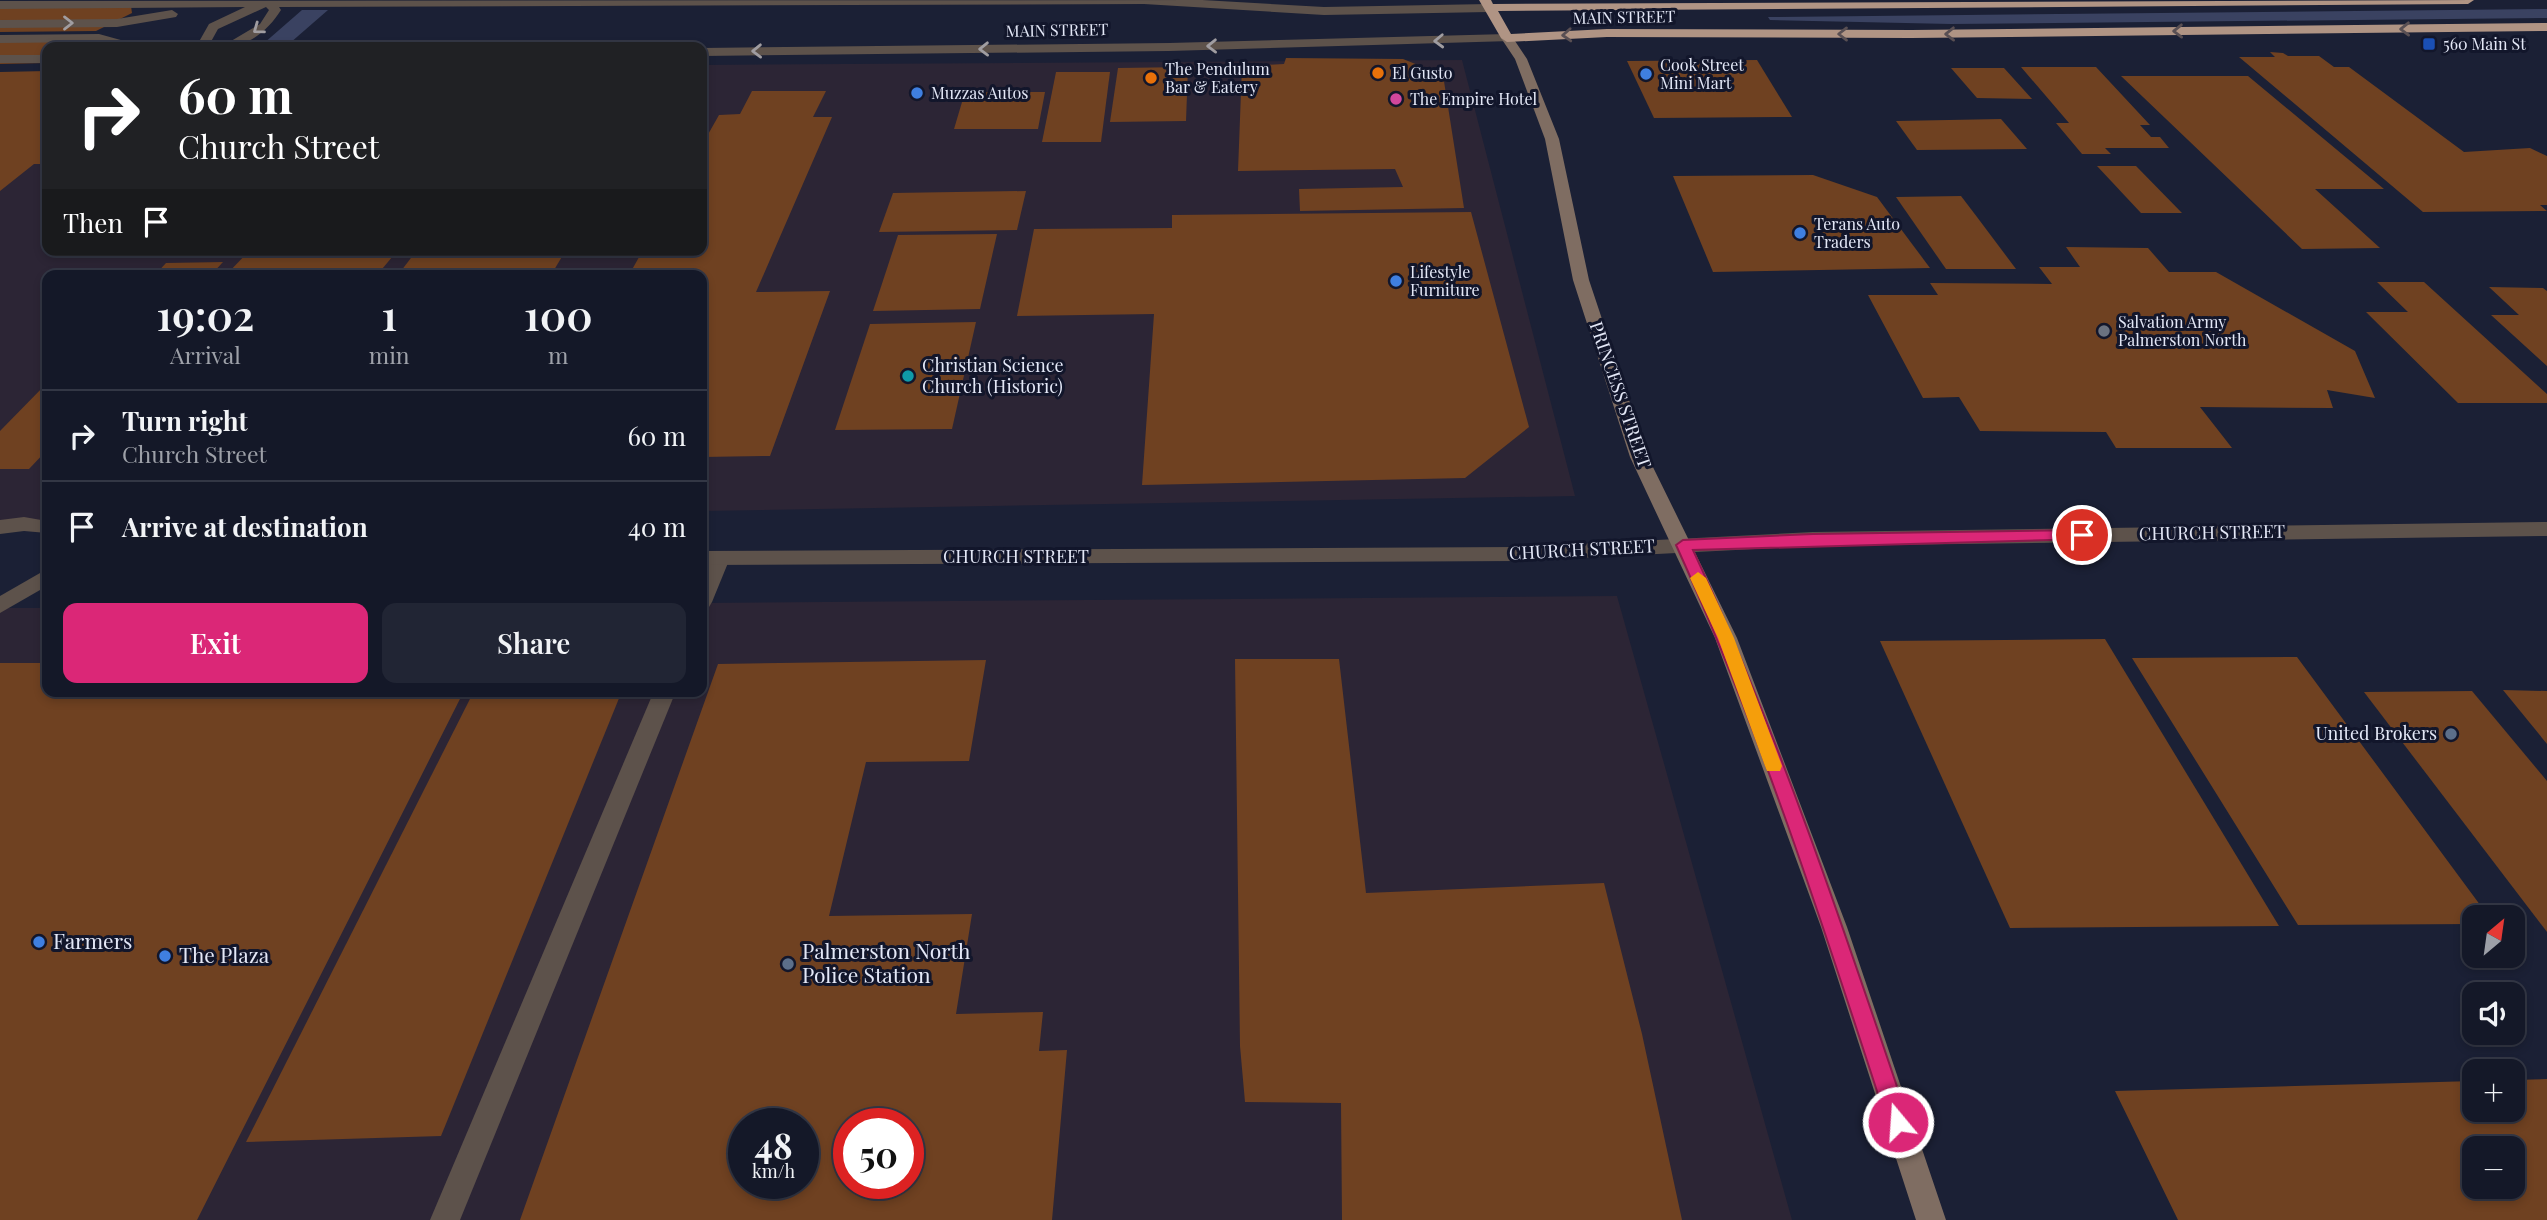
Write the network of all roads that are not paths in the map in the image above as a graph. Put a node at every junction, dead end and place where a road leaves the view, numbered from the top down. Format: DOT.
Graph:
graph roads {
  1 [pos="2468,0"];
  2 [pos="2153,1"];
  3 [pos="846,2"];
  4 [pos="1972,2"];
  5 [pos="243,3"];
  6 [pos="268,3"];
  7 [pos="1487,4"];
  8 [pos="0,5"];
  9 [pos="0,24"];
  10 [pos="2547,27"];
  11 [pos="1507,38"];
  12 [pos="0,39"];
  13 [pos="117,42"];
  14 [pos="205,42"];
  15 [pos="236,42"];
  16 [pos="707,52"];
  17 [pos="0,59"];
  18 [pos="42,59"];
  19 [pos="42,526"];
  20 [pos="0,527"];
  21 [pos="2547,529"];
  22 [pos="1683,545"];
  23 [pos="711,558"];
  24 [pos="707,578"];
  25 [pos="42,579"];
  26 [pos="0,606"];
  27 [pos="663,697"];
  28 [pos="445,1220"];
  29 [pos="1931,1220"];
  1 -- 2 [label="highway, MAIN STREET"];
  2 -- 4 [label="highway, MAIN STREET"];
  3 -- 6 [label="street, MAIN STREET"];
  3 -- 7 [label="street, MAIN STREET"];
  4 -- 7 [label="highway, MAIN STREET"];
  5 -- 6 [label="street, MAIN STREET"];
  5 -- 8 [label="street, MAIN STREET"];
  9 -- 5 [label="street, one-way"];
  6 -- 14 [label="street"];
  6 -- 15 [label="street, one-way"];
  7 -- 11 [label="highway, PRINCESS STREET"];
  10 -- 11 [label="highway, MAIN STREET, one-way"];
  11 -- 16 [label="street, MAIN STREET, one-way"];
  11 -- 22 [label="main road, PRINCESS STREET"];
  12 -- 13 [label="street"];
  17 -- 18 [label="street"];
  19 -- 20 [label="street"];
  21 -- 22 [label="street, CHURCH STREET"];
  22 -- 23 [label="street, CHURCH STREET"];
  22 -- 29 [label="main road, PRINCESS STREET"];
  23 -- 24 [label="street"];
  25 -- 26 [label="street"];
  27 -- 28 [label="street"];
}
